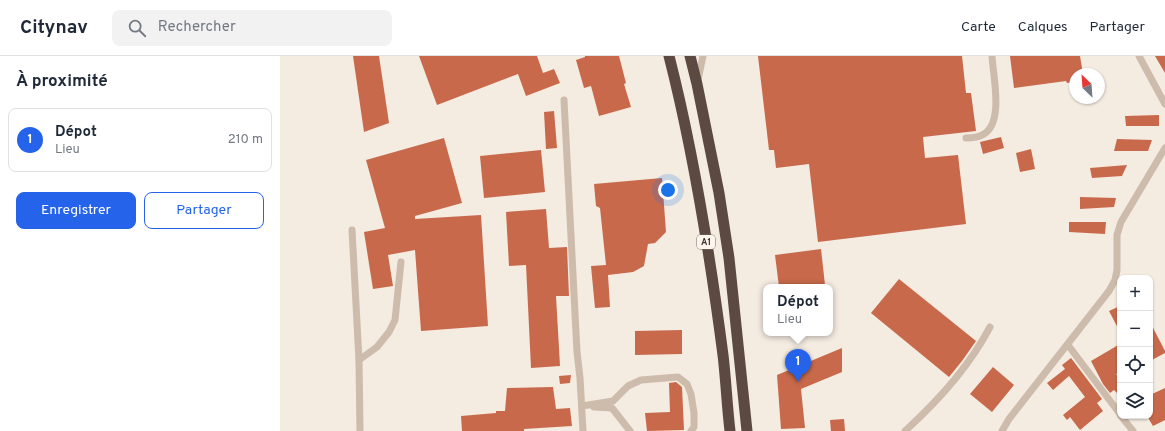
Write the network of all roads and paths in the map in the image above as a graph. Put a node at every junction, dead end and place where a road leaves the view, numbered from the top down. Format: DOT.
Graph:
graph roads {
  1 [pos="669,56"];
  2 [pos="690,56"];
  3 [pos="703,56"];
  4 [pos="992,56"];
  5 [pos="1139,56"];
  6 [pos="697,84"];
  7 [pos="564,100"];
  8 [pos="1165,104"];
  9 [pos="966,138"];
  10 [pos="1165,148"];
  11 [pos="352,230"];
  12 [pos="401,262"];
  13 [pos="990,327"];
  14 [pos="1068,345"];
  15 [pos="359,360"];
  16 [pos="582,406"];
  17 [pos="1117,410"];
  18 [pos="1124,419"];
  19 [pos="360,431"];
  20 [pos="583,431"];
  21 [pos="630,431"];
  22 [pos="691,431"];
  23 [pos="730,431"];
  24 [pos="748,431"];
  25 [pos="905,431"];
  26 [pos="1002,431"];
  27 [pos="1133,431"];
  1 -- 23 [label="highway, A1"];
  2 -- 6 [label="highway, A1"];
  3 -- 6 [label="street"];
  4 -- 9 [label="street"];
  5 -- 8 [label="street"];
  6 -- 24 [label="highway, A1"];
  7 -- 16 [label="street"];
  10 -- 14 [label="street"];
  11 -- 15 [label="street"];
  12 -- 15 [label="street"];
  13 -- 25 [label="street"];
  14 -- 17 [label="street"];
  14 -- 26 [label="street"];
  15 -- 19 [label="street"];
  16 -- 20 [label="street"];
  16 -- 21 [label="street"];
  16 -- 22 [label="street"];
  18 -- 27 [label="street"];
}
